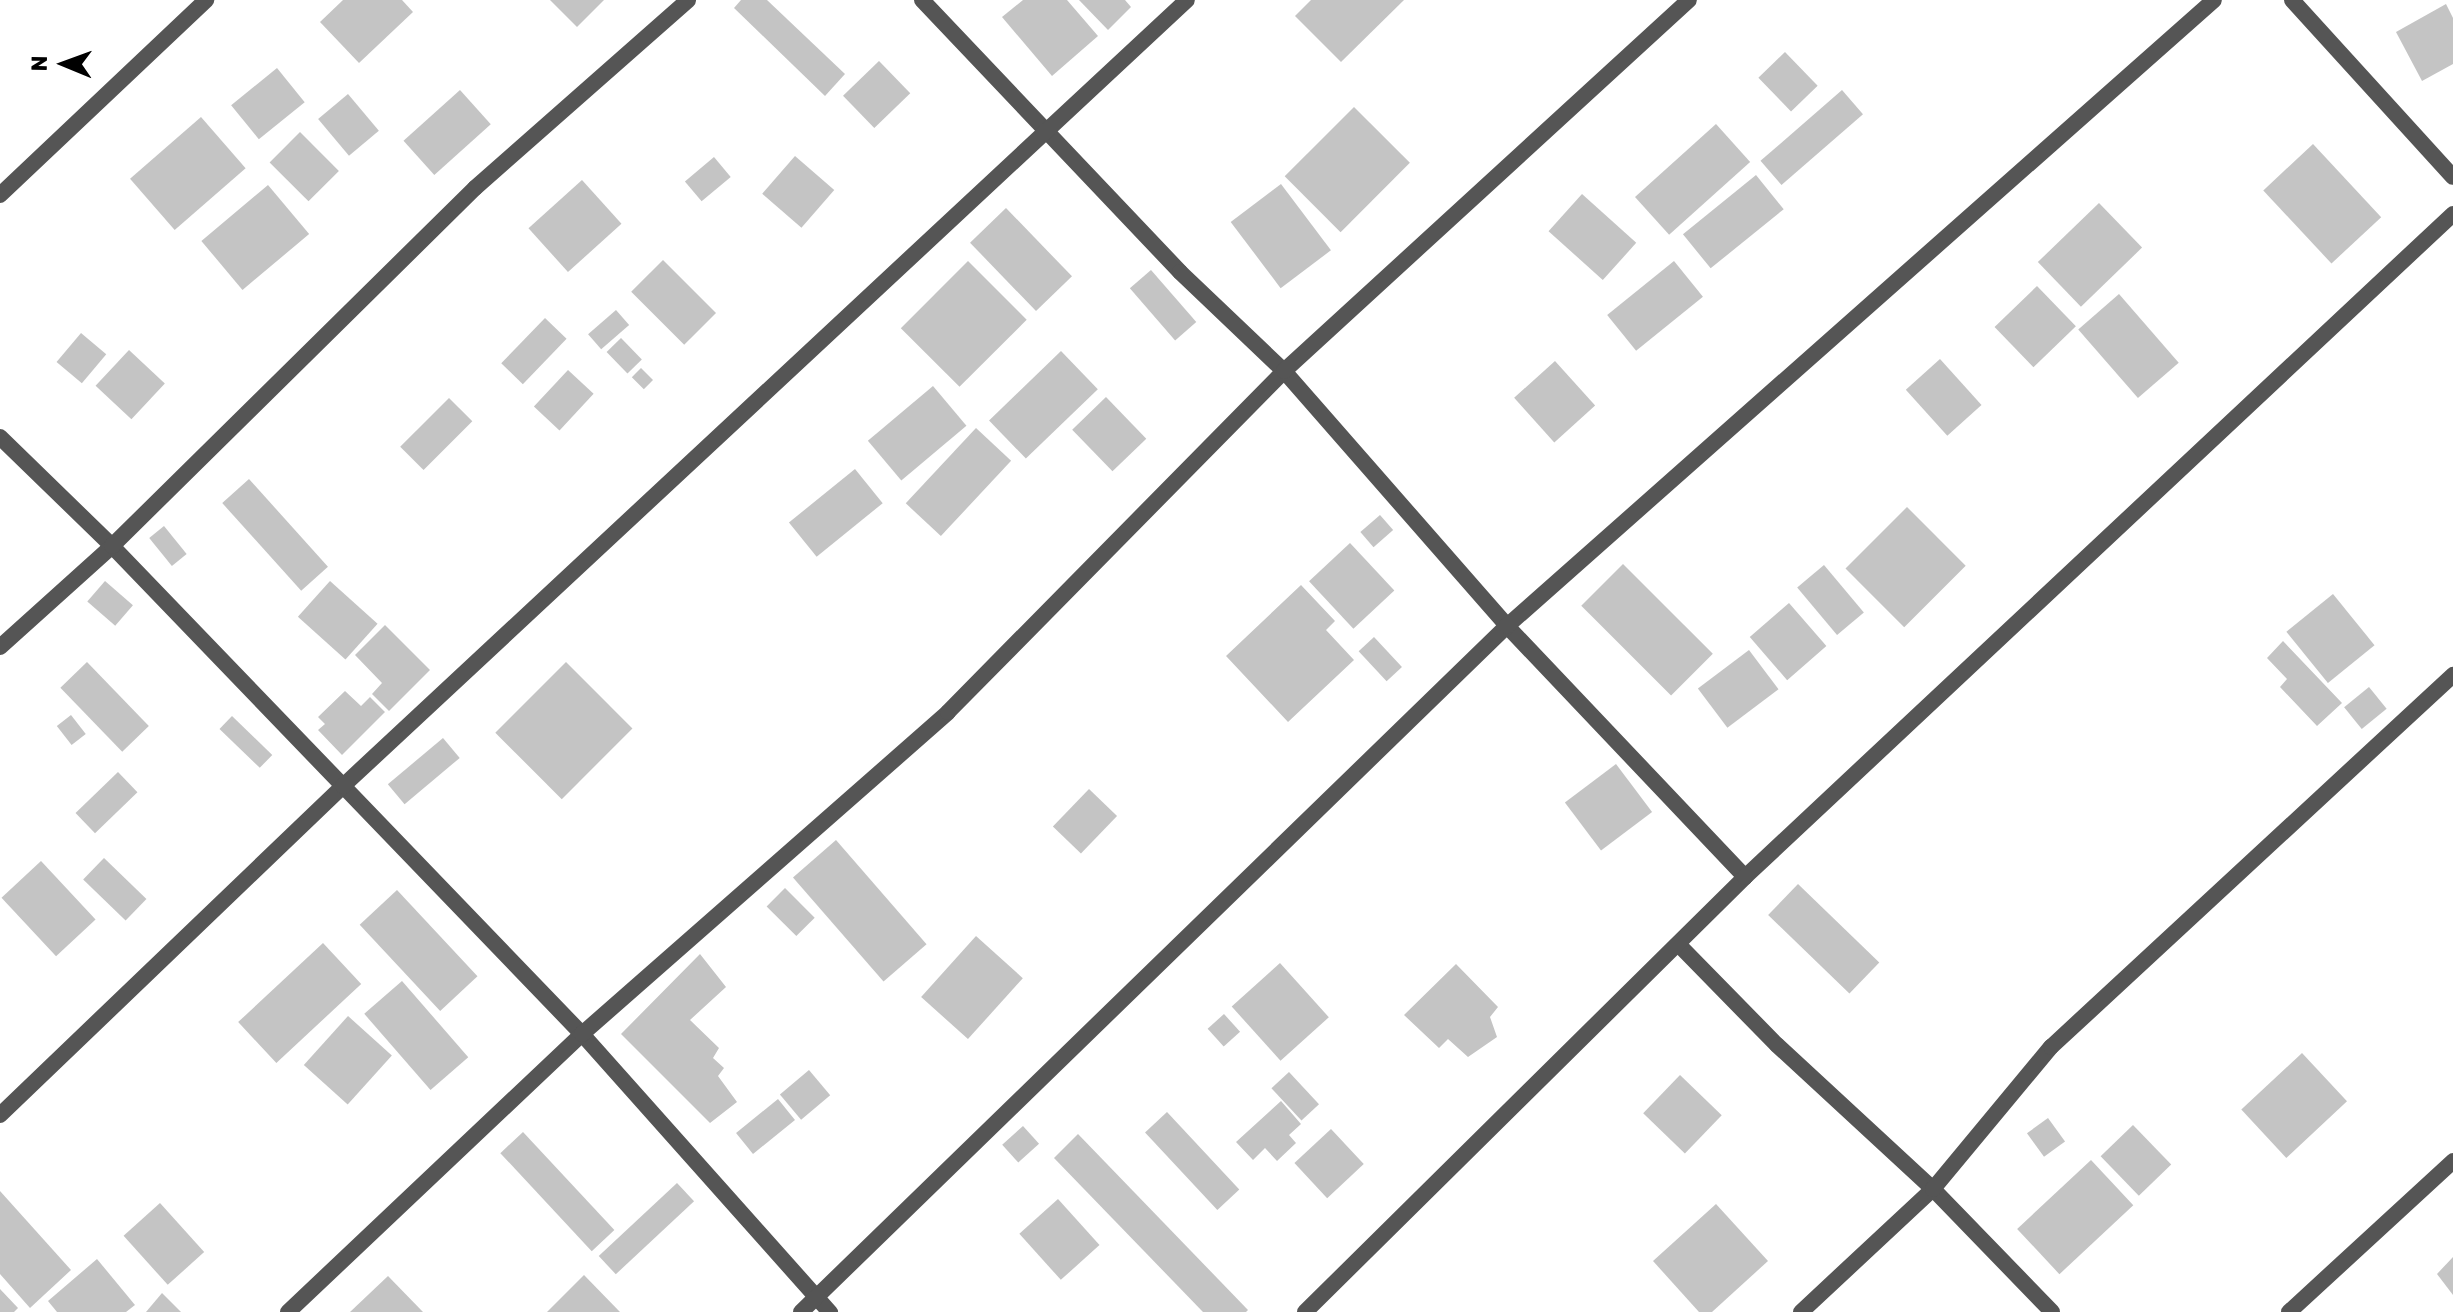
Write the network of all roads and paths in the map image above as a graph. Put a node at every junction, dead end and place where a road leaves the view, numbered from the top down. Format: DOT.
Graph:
graph roads {
  1 [pos="206,0"];
  2 [pos="688,0"];
  3 [pos="922,0"];
  4 [pos="1187,0"];
  5 [pos="1689,0"];
  6 [pos="2214,0"];
  7 [pos="2292,0"];
  8 [pos="1046,129"];
  9 [pos="2453,177"];
  10 [pos="0,195"];
  11 [pos="2453,214"];
  12 [pos="1284,371"];
  13 [pos="0,437"];
  14 [pos="112,546"];
  15 [pos="1507,626"];
  16 [pos="0,647"];
  17 [pos="2453,675"];
  18 [pos="343,786"];
  19 [pos="1745,877"];
  20 [pos="1678,944"];
  21 [pos="582,1034"];
  22 [pos="0,1115"];
  23 [pos="2453,1161"];
  24 [pos="1933,1189"];
  25 [pos="816,1298"];
  26 [pos="288,1312"];
  27 [pos="801,1312"];
  28 [pos="830,1312"];
  29 [pos="1305,1312"];
  30 [pos="1801,1312"];
  31 [pos="2052,1312"];
  32 [pos="2289,1312"];
  1 -- 10 [label="street"];
  2 -- 14 [label="street"];
  3 -- 8 [label="street"];
  4 -- 8 [label="street"];
  5 -- 12 [label="street"];
  6 -- 15 [label="street"];
  7 -- 9 [label="street"];
  8 -- 12 [label="street"];
  8 -- 18 [label="street"];
  11 -- 19 [label="street"];
  12 -- 15 [label="street"];
  12 -- 21 [label="street"];
  13 -- 14 [label="street"];
  14 -- 16 [label="street"];
  14 -- 18 [label="street"];
  15 -- 19 [label="street"];
  15 -- 25 [label="street"];
  17 -- 24 [label="street"];
  18 -- 21 [label="street"];
  18 -- 22 [label="street"];
  19 -- 20 [label="street"];
  20 -- 24 [label="street"];
  20 -- 29 [label="street"];
  21 -- 25 [label="street"];
  21 -- 26 [label="street"];
  23 -- 32 [label="street"];
  24 -- 30 [label="street"];
  24 -- 31 [label="street"];
  25 -- 27 [label="street"];
  25 -- 28 [label="street"];
}
